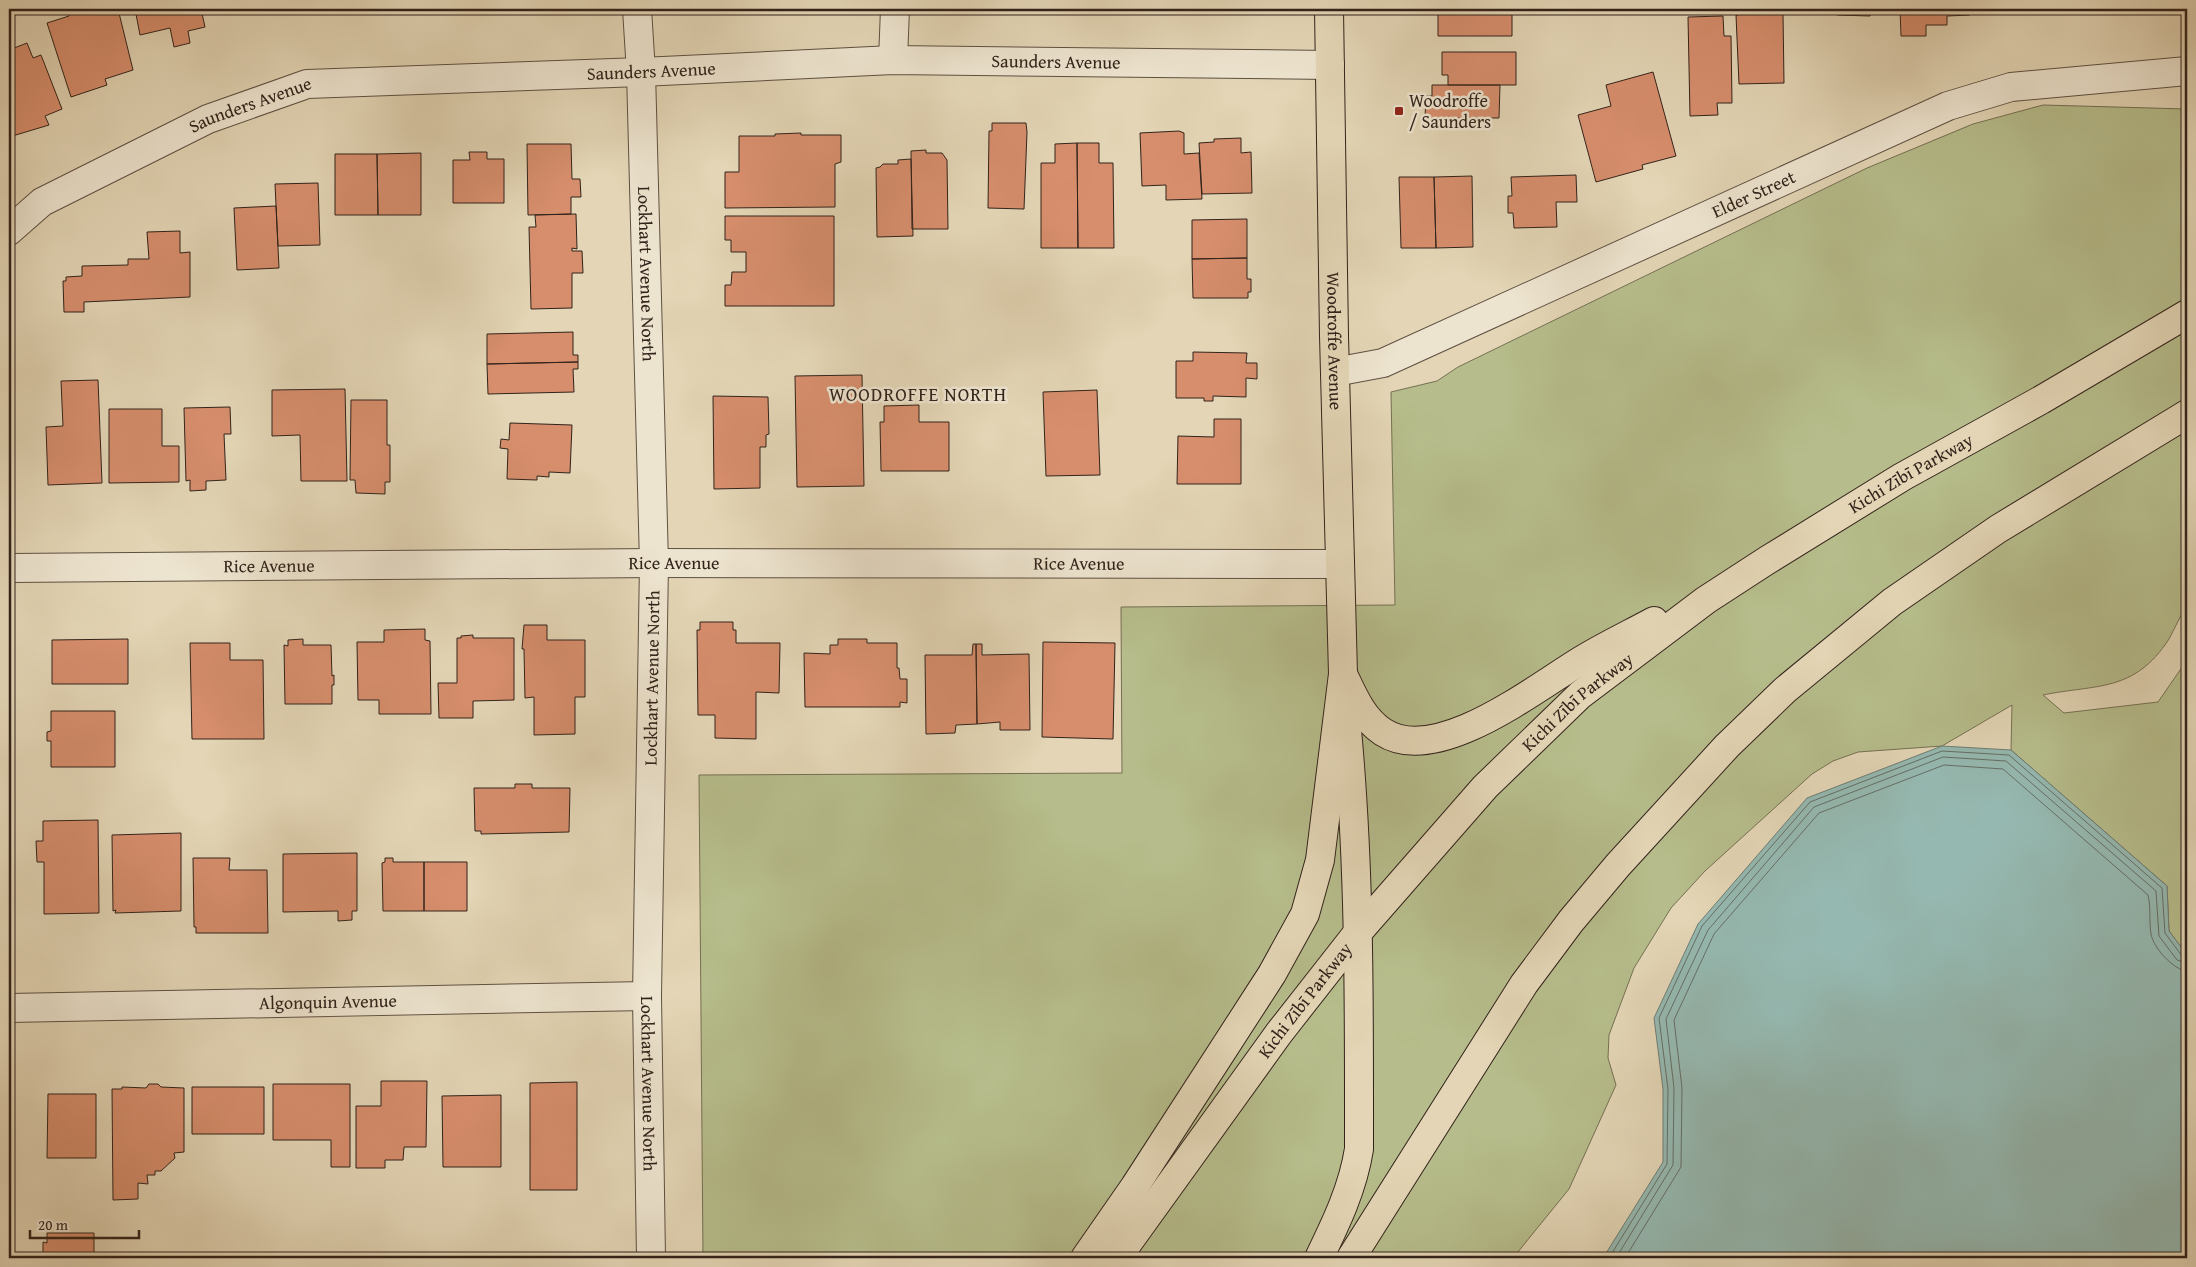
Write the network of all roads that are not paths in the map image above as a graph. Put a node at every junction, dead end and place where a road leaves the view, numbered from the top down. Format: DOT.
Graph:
graph roads {
  1 [pos="637,9"];
  2 [pos="895,9"];
  3 [pos="1329,9"];
  4 [pos="893,60"];
  5 [pos="1330,65"];
  6 [pos="2187,71"];
  7 [pos="641,72"];
  8 [pos="9,230"];
  9 [pos="2187,314"];
  10 [pos="1334,372"];
  11 [pos="2187,414"];
  12 [pos="1766,560"];
  13 [pos="654,563"];
  14 [pos="1340,564"];
  15 [pos="9,568"];
  16 [pos="1342,674"];
  17 [pos="1359,931"];
  18 [pos="647,996"];
  19 [pos="9,1008"];
  20 [pos="650,1258"];
  21 [pos="1085,1258"];
  22 [pos="1117,1258"];
  23 [pos="1319,1258"];
  24 [pos="1351,1258"];
  1 -- 7 [label="street, Lockhart Avenue North"];
  2 -- 4 [label="street"];
  3 -- 5 [label="main road, Woodroffe Avenue"];
  4 -- 5 [label="street, Saunders Avenue"];
  4 -- 7 [label="street, Saunders Avenue"];
  5 -- 10 [label="main road, Woodroffe Avenue"];
  6 -- 10 [label="street, Elder Street"];
  7 -- 8 [label="street, Saunders Avenue"];
  7 -- 13 [label="street, Lockhart Avenue North"];
  9 -- 12 [label="main road, Kichi Zībī Parkway"];
  10 -- 14 [label="main road, Woodroffe Avenue"];
  11 -- 24 [label="main road"];
  12 -- 16 [label="main road"];
  12 -- 17 [label="main road, Kichi Zībī Parkway"];
  13 -- 14 [label="street, Rice Avenue"];
  13 -- 15 [label="street, Rice Avenue"];
  13 -- 18 [label="street, Lockhart Avenue North"];
  14 -- 16 [label="main road, Woodroffe Avenue"];
  16 -- 17 [label="main road"];
  16 -- 21 [label="main road"];
  17 -- 22 [label="main road, Kichi Zībī Parkway"];
  17 -- 23 [label="main road"];
  18 -- 19 [label="street, Algonquin Avenue"];
  18 -- 20 [label="street, Lockhart Avenue North"];
}
